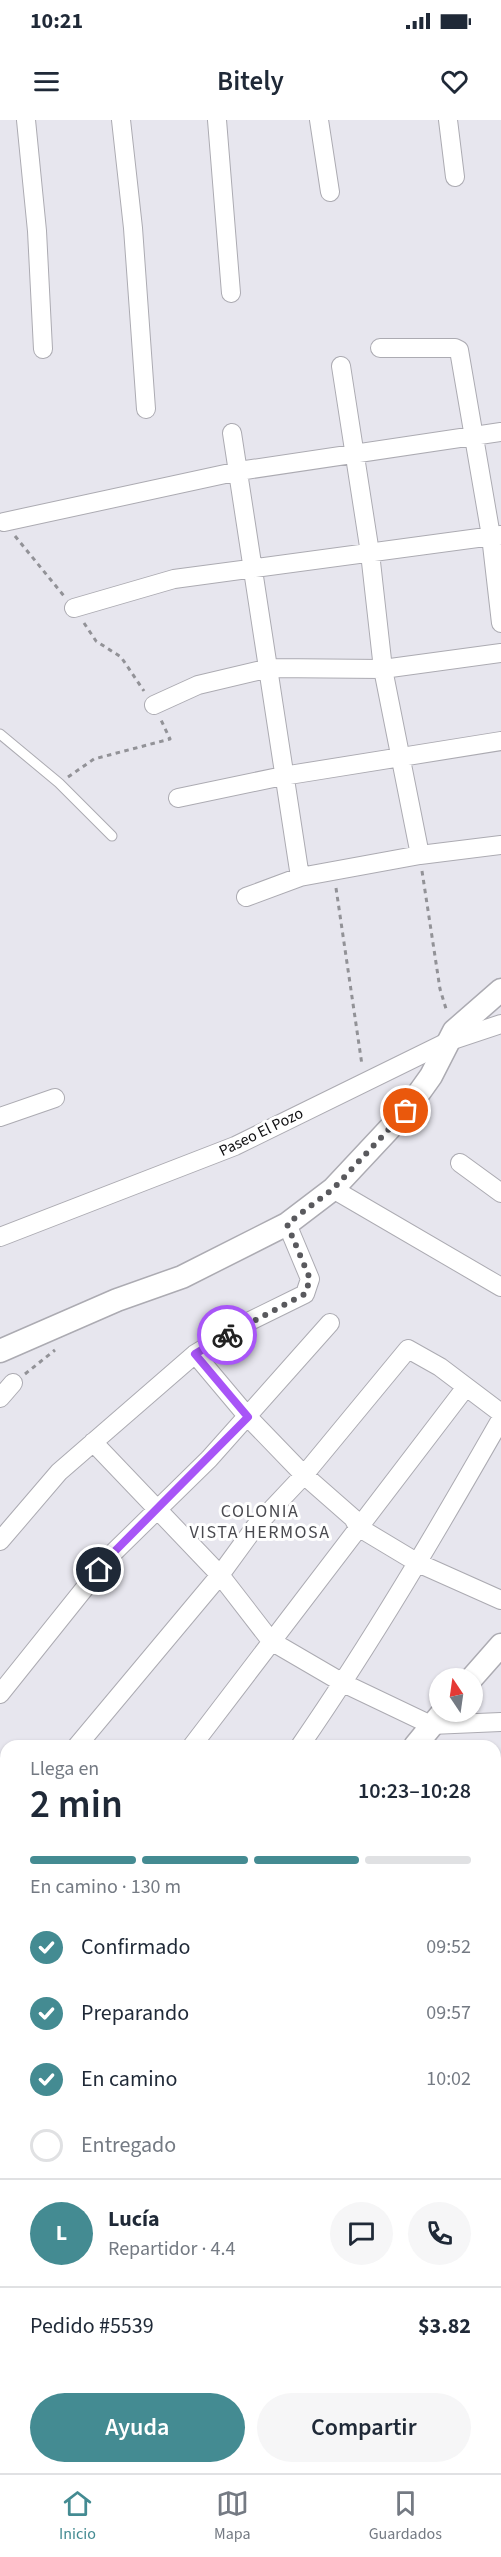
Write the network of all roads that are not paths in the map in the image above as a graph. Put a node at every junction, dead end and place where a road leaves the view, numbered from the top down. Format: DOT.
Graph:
graph roads {
  1 [pos="26,120"];
  2 [pos="121,120"];
  3 [pos="217,120"];
  4 [pos="319,120"];
  5 [pos="448,120"];
  6 [pos="455,177"];
  7 [pos="330,192"];
  8 [pos="231,293"];
  9 [pos="380,348"];
  10 [pos="43,349"];
  11 [pos="341,366"];
  12 [pos="146,409"];
  13 [pos="501,432"];
  14 [pos="232,433"];
  15 [pos="473,436"];
  16 [pos="354,456"];
  17 [pos="239,471"];
  18 [pos="4,522"];
  19 [pos="496,535"];
  20 [pos="370,553"];
  21 [pos="253,567"];
  22 [pos="74,608"];
  23 [pos="501,623"];
  24 [pos="501,653"];
  25 [pos="270,668"];
  26 [pos="383,669"];
  27 [pos="154,705"];
  28 [pos="0,734"];
  29 [pos="501,741"];
  30 [pos="402,757"];
  31 [pos="283,776"];
  32 [pos="178,798"];
  33 [pos="112,836"];
  34 [pos="501,845"];
  35 [pos="420,855"];
  36 [pos="300,877"];
  37 [pos="246,897"];
  38 [pos="501,990"];
  39 [pos="501,1024"];
  40 [pos="451,1036"];
  41 [pos="55,1098"];
  42 [pos="0,1117"];
  43 [pos="460,1163"];
  44 [pos="333,1189"];
  45 [pos="501,1193"];
  46 [pos="287,1224"];
  47 [pos="0,1237"];
  48 [pos="501,1287"];
  49 [pos="330,1323"];
  50 [pos="0,1351"];
  51 [pos="195,1354"];
  52 [pos="13,1383"];
  53 [pos="466,1387"];
  54 [pos="0,1398"];
  55 [pos="501,1413"];
  56 [pos="248,1417"];
  57 [pos="501,1419"];
  58 [pos="93,1442"];
  59 [pos="304,1475"];
  60 [pos="157,1510"];
  61 [pos="358,1527"];
  62 [pos="0,1541"];
  63 [pos="418,1563"];
  64 [pos="220,1575"];
  65 [pos="501,1600"];
  66 [pos="270,1641"];
  67 [pos="501,1645"];
  68 [pos="481,1668"];
  69 [pos="343,1683"];
  70 [pos="0,1694"];
  71 [pos="429,1715"];
  72 [pos="483,1721"];
  73 [pos="434,1722"];
  74 [pos="501,1722"];
  75 [pos="82,1740"];
  76 [pos="196,1740"];
  77 [pos="304,1740"];
  78 [pos="420,1740"];
  1 -- 10 [label="street"];
  2 -- 12 [label="street"];
  3 -- 8 [label="street"];
  4 -- 7 [label="street"];
  5 -- 6 [label="street"];
  9 -- 15 [label="street"];
  11 -- 16 [label="street"];
  13 -- 15 [label="street"];
  14 -- 17 [label="street"];
  15 -- 16 [label="street"];
  15 -- 19 [label="street"];
  16 -- 17 [label="street"];
  16 -- 20 [label="street"];
  17 -- 18 [label="street"];
  17 -- 21 [label="street"];
  19 -- 20 [label="street"];
  19 -- 23 [label="street"];
  20 -- 21 [label="street"];
  20 -- 26 [label="street"];
  21 -- 22 [label="street"];
  21 -- 25 [label="street"];
  24 -- 26 [label="street"];
  25 -- 26 [label="street"];
  25 -- 27 [label="street"];
  25 -- 31 [label="street"];
  26 -- 30 [label="street"];
  28 -- 33 [label="lane"];
  29 -- 30 [label="street"];
  30 -- 31 [label="street"];
  30 -- 35 [label="street"];
  31 -- 32 [label="street"];
  31 -- 36 [label="street"];
  34 -- 35 [label="street"];
  35 -- 36 [label="street"];
  36 -- 37 [label="street"];
  38 -- 40 [label="street, Paseo El Pozo"];
  39 -- 40 [label="street"];
  40 -- 44 [label="street"];
  40 -- 47 [label="street, Paseo El Pozo"];
  41 -- 42 [label="street"];
  43 -- 45 [label="street"];
  44 -- 46 [label="street"];
  44 -- 48 [label="street"];
  46 -- 50 [label="street"];
  46 -- 51 [label="street"];
  49 -- 56 [label="street"];
  51 -- 56 [label="street"];
  51 -- 58 [label="street"];
  52 -- 54 [label="street"];
  53 -- 55 [label="street"];
  53 -- 59 [label="street"];
  53 -- 61 [label="street"];
  56 -- 59 [label="street"];
  56 -- 60 [label="street"];
  57 -- 63 [label="street"];
  58 -- 60 [label="street"];
  58 -- 62 [label="street"];
  59 -- 61 [label="street"];
  59 -- 64 [label="street"];
  60 -- 64 [label="street"];
  60 -- 70 [label="street"];
  61 -- 63 [label="street"];
  61 -- 66 [label="street"];
  63 -- 65 [label="street"];
  63 -- 69 [label="street"];
  64 -- 66 [label="street"];
  64 -- 75 [label="street"];
  66 -- 69 [label="street"];
  66 -- 76 [label="street"];
  67 -- 68 [label="street"];
  69 -- 71 [label="street"];
  69 -- 77 [label="street"];
  72 -- 74 [label="street"];
  73 -- 78 [label="street"];
}
